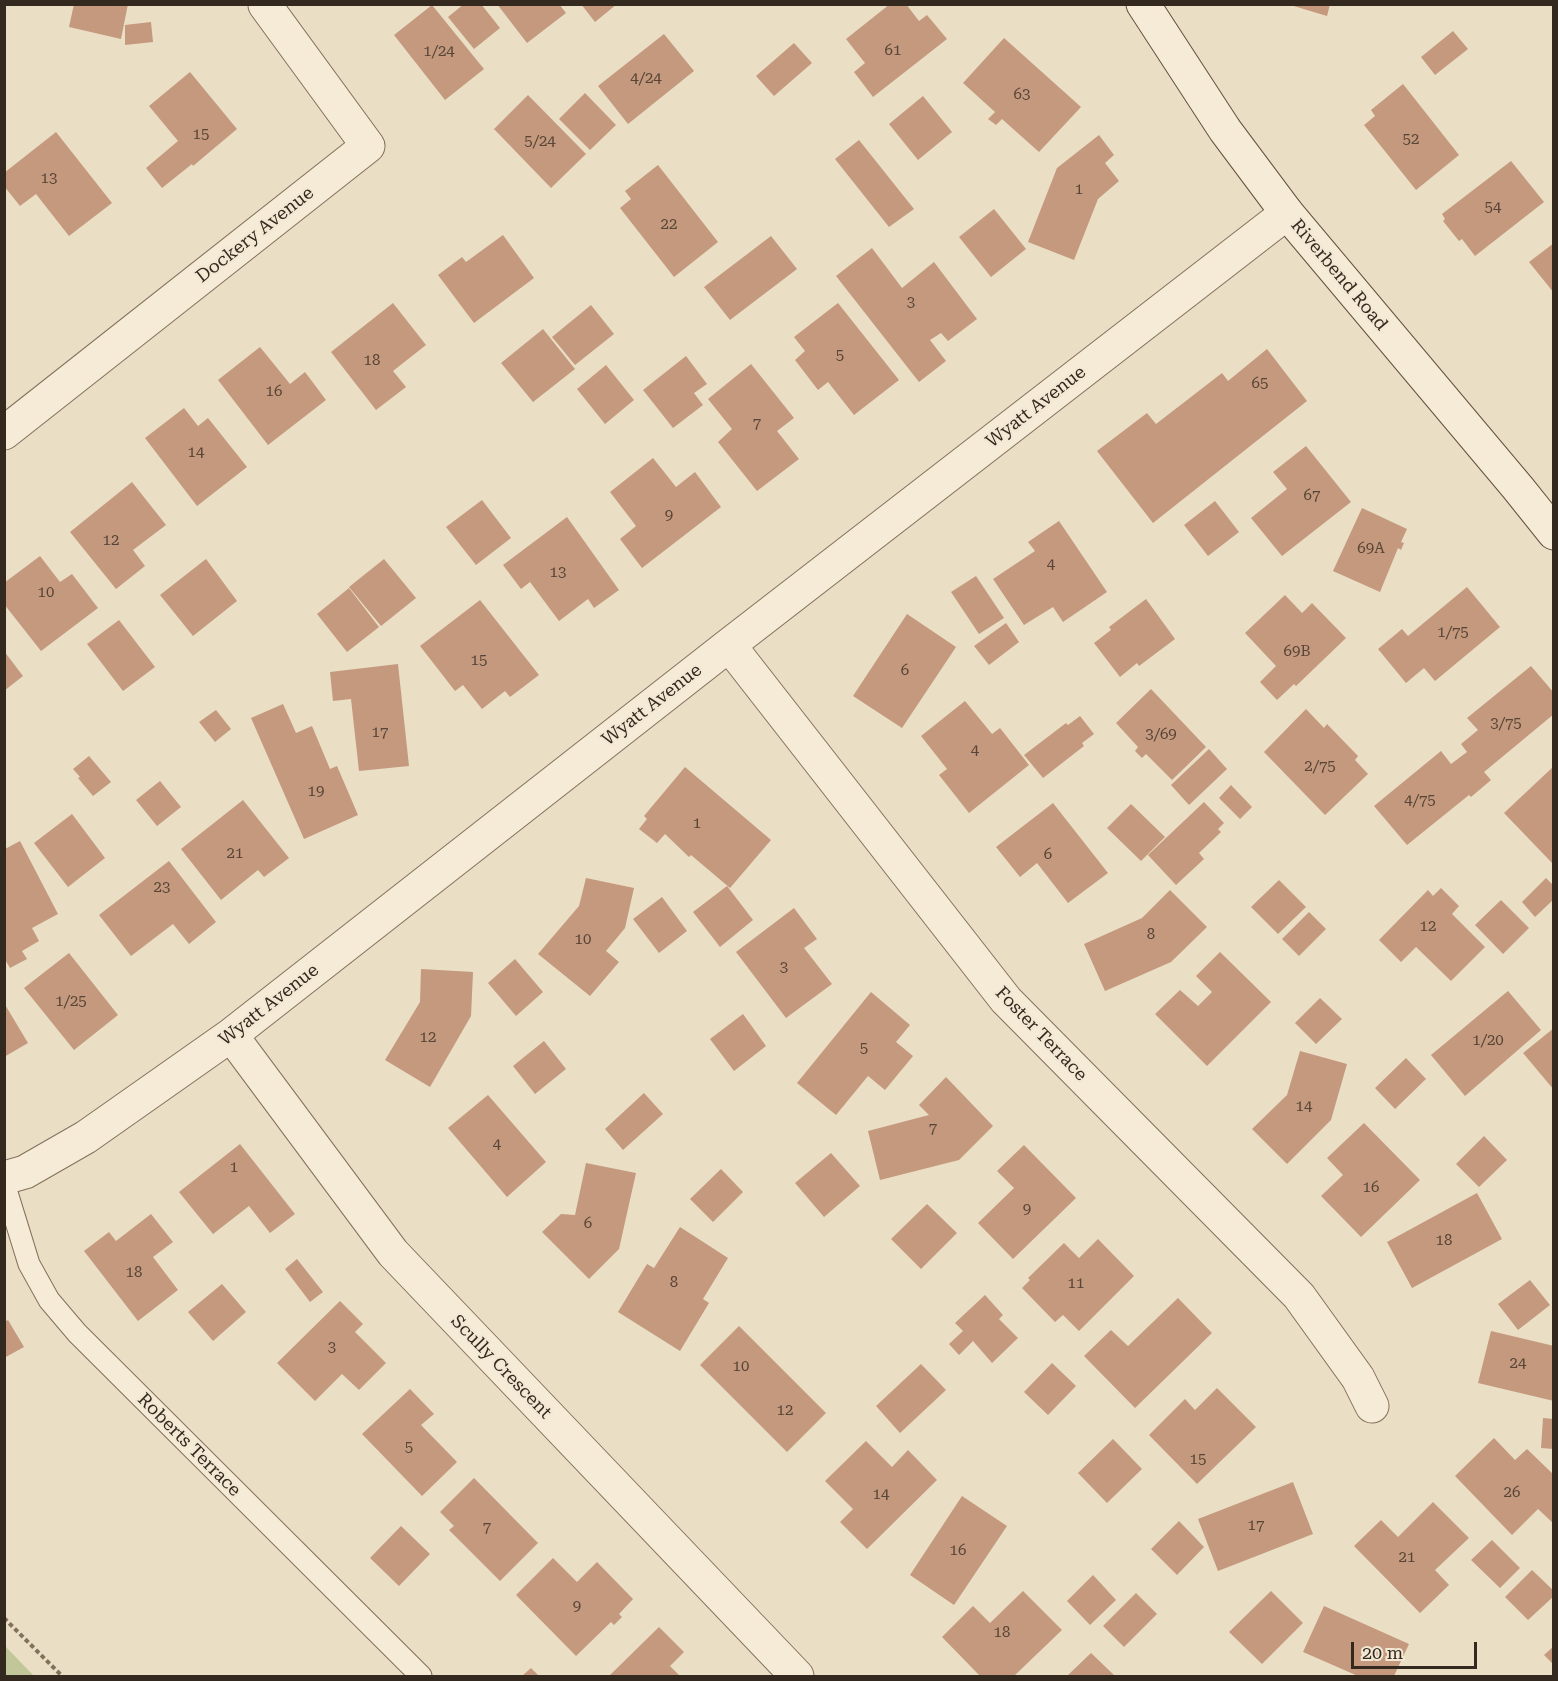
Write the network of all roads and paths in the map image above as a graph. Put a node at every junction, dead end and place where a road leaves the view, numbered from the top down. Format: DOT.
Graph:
graph roads {
  1 [pos="1143,4"];
  2 [pos="265,5"];
  3 [pos="1287,213"];
  4 [pos="4,433"];
  5 [pos="1554,533"];
  6 [pos="729,645"];
  7 [pos="231,1035"];
  8 [pos="4,1180"];
  9 [pos="1372,1406"];
  10 [pos="4,1618"];
  11 [pos="62,1677"];
  12 [pos="421,1677"];
  13 [pos="797,1677"];
  1 -- 3 [label="street, Riverbend Road"];
  2 -- 4 [label="street, Dockery Avenue"];
  3 -- 5 [label="street, Riverbend Road"];
  3 -- 6 [label="street, Wyatt Avenue"];
  6 -- 7 [label="street, Wyatt Avenue"];
  6 -- 9 [label="street, Foster Terrace"];
  7 -- 8 [label="street, Wyatt Avenue"];
  7 -- 13 [label="street, Scully Crescent"];
  8 -- 12 [label="lane, Roberts Terrace"];
  10 -- 11 [label="path"];
}
